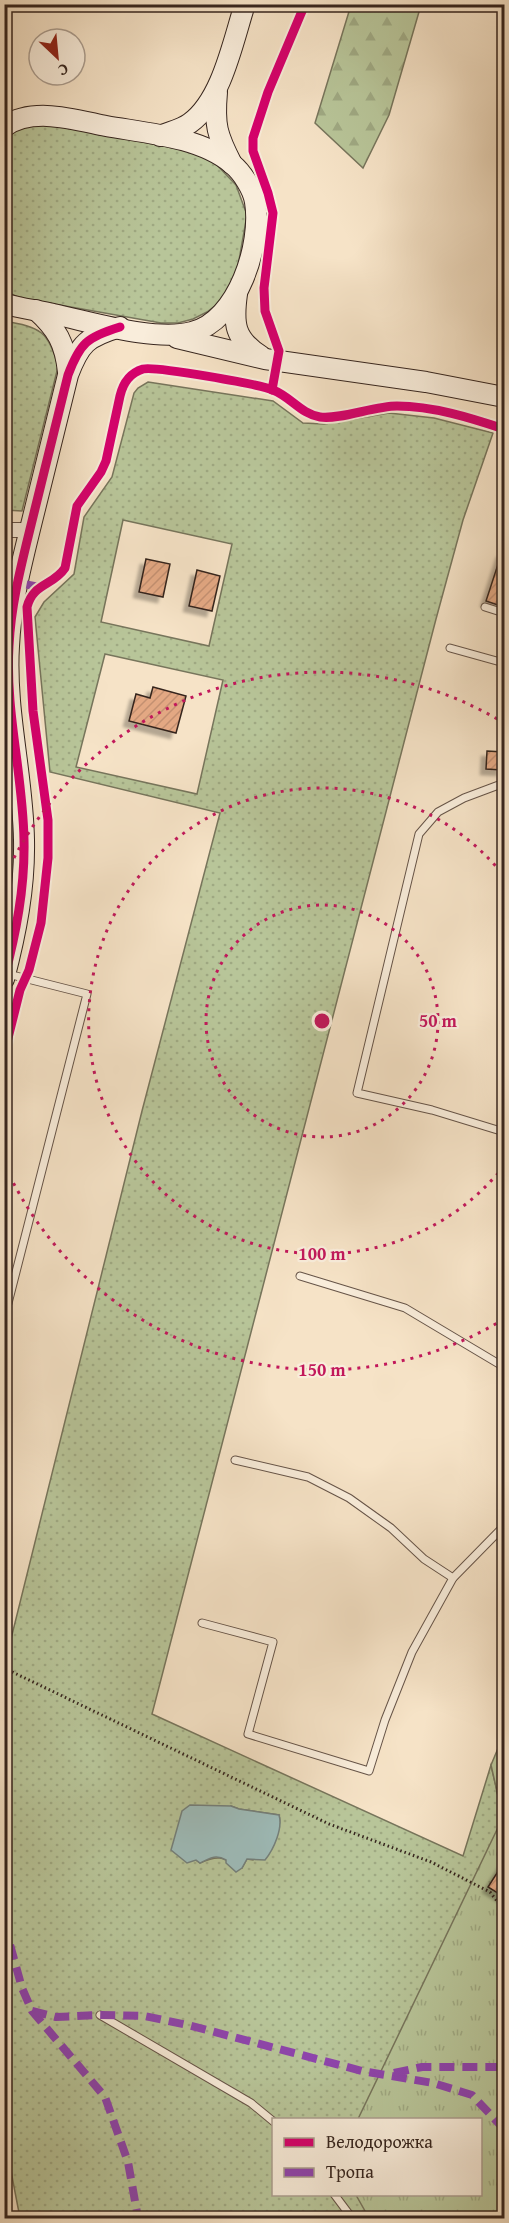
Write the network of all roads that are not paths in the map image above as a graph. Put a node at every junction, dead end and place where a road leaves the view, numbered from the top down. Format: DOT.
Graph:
graph roads {
  1 [pos="244,4"];
  2 [pos="218,87"];
  3 [pos="4,127"];
  4 [pos="160,136"];
  5 [pos="232,164"];
  6 [pos="237,293"];
  7 [pos="4,303"];
  8 [pos="35,310"];
  9 [pos="120,327"];
  10 [pos="165,336"];
  11 [pos="265,359"];
  12 [pos="68,375"];
  13 [pos="504,397"];
  14 [pos="4,530"];
  15 [pos="30,530"];
  16 [pos="485,608"];
  17 [pos="504,613"];
  18 [pos="450,648"];
  19 [pos="504,663"];
  20 [pos="504,783"];
  21 [pos="5,976"];
  22 [pos="504,1132"];
  23 [pos="300,1276"];
  24 [pos="4,1319"];
  25 [pos="504,1367"];
  26 [pos="235,1460"];
  27 [pos="504,1526"];
  28 [pos="453,1578"];
  29 [pos="202,1623"];
  30 [pos="100,2015"];
  31 [pos="272,2121"];
  32 [pos="336,2196"];
  33 [pos="352,2218"];
  1 -- 2 [label="street"];
  2 -- 4 [label="street"];
  2 -- 5 [label="street"];
  3 -- 4 [label="street"];
  4 -- 5 [label="street"];
  5 -- 6 [label="street"];
  6 -- 10 [label="street"];
  6 -- 11 [label="street"];
  7 -- 8 [label="street"];
  8 -- 9 [label="street"];
  8 -- 12 [label="street"];
  9 -- 10 [label="street"];
  9 -- 12 [label="street"];
  10 -- 11 [label="street"];
  11 -- 13 [label="street"];
  12 -- 15 [label="street"];
  14 -- 15 [label="street"];
  15 -- 21 [label="street"];
  16 -- 17 [label="lane"];
  18 -- 19 [label="lane"];
  20 -- 22 [label="lane"];
  21 -- 24 [label="lane"];
  23 -- 25 [label="lane"];
  26 -- 28 [label="lane"];
  27 -- 28 [label="lane"];
  28 -- 29 [label="lane"];
  30 -- 31 [label="lane"];
  32 -- 33 [label="lane"];
}
